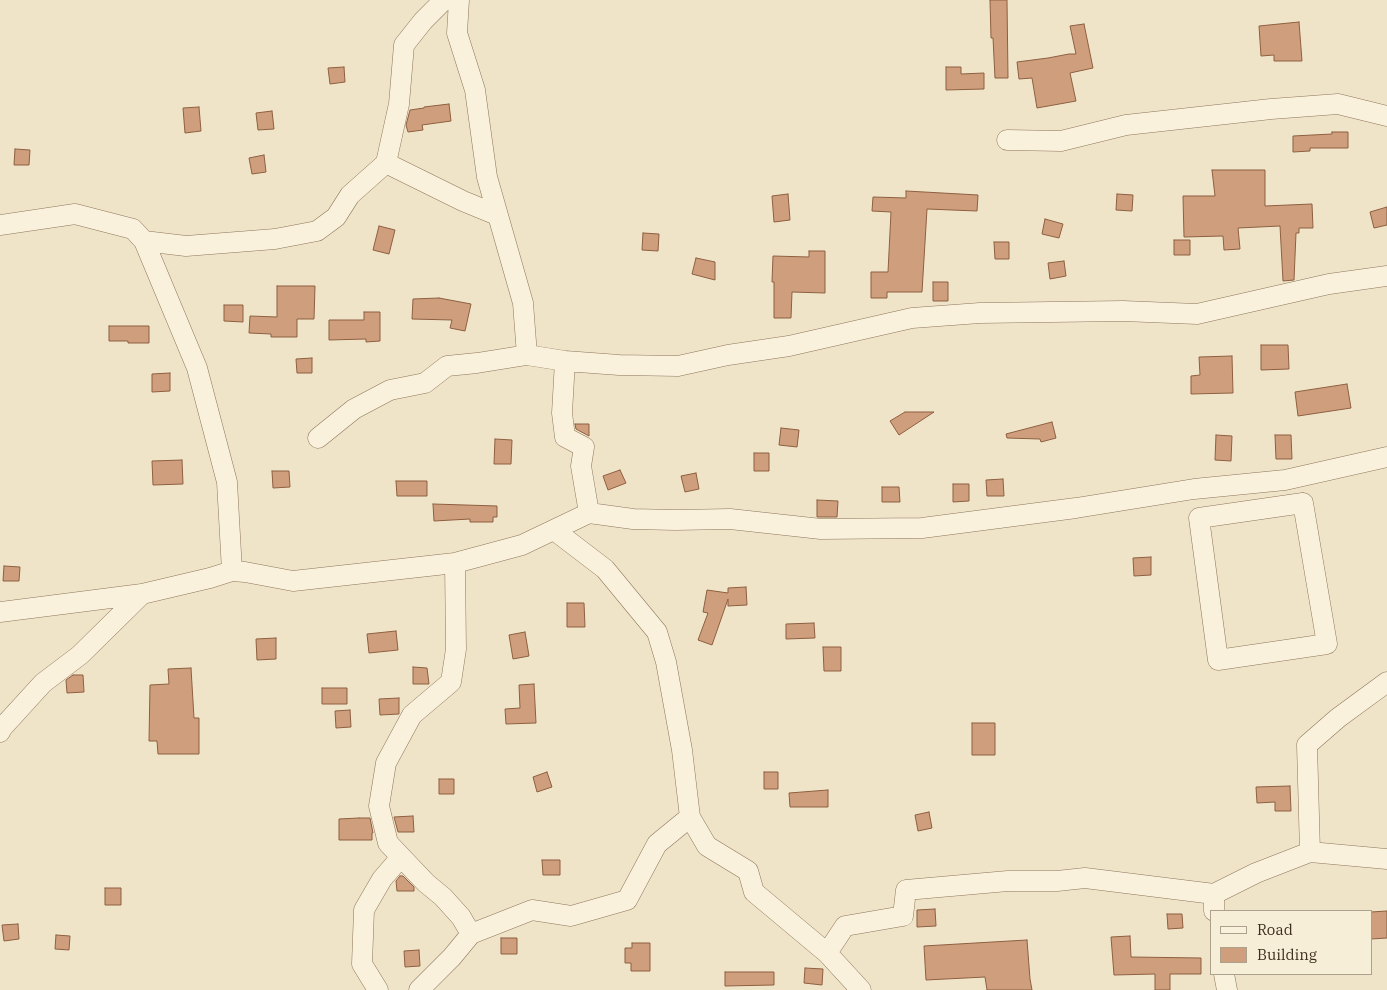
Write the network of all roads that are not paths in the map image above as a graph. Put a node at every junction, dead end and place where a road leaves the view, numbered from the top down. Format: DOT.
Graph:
graph roads {
  1 [pos="444,0"];
  2 [pos="459,0"];
  3 [pos="1387,116"];
  4 [pos="1007,140"];
  5 [pos="386,163"];
  6 [pos="497,215"];
  7 [pos="0,225"];
  8 [pos="144,241"];
  9 [pos="1387,276"];
  10 [pos="527,354"];
  11 [pos="565,361"];
  12 [pos="318,438"];
  13 [pos="1387,457"];
  14 [pos="589,513"];
  15 [pos="1199,518"];
  16 [pos="554,530"];
  17 [pos="455,563"];
  18 [pos="232,571"];
  19 [pos="142,594"];
  20 [pos="0,612"];
  21 [pos="1387,682"];
  22 [pos="1,728"];
  23 [pos="690,817"];
  24 [pos="1310,852"];
  25 [pos="401,857"];
  26 [pos="1387,859"];
  27 [pos="1214,902"];
  28 [pos="471,934"];
  29 [pos="826,953"];
  30 [pos="1224,975"];
  31 [pos="378,990"];
  32 [pos="419,990"];
  33 [pos="861,990"];
  34 [pos="1227,990"];
  1 -- 5 [label="street"];
  2 -- 6 [label="street"];
  3 -- 4 [label="street"];
  5 -- 6 [label="street"];
  5 -- 8 [label="street"];
  6 -- 10 [label="street"];
  7 -- 8 [label="street"];
  8 -- 18 [label="street"];
  9 -- 11 [label="street"];
  10 -- 11 [label="street"];
  10 -- 12 [label="street"];
  11 -- 14 [label="street"];
  13 -- 14 [label="street"];
  14 -- 16 [label="street"];
  15 -- 15 [label="street"];
  16 -- 17 [label="street"];
  16 -- 23 [label="street"];
  17 -- 18 [label="street"];
  17 -- 25 [label="street"];
  18 -- 19 [label="street"];
  19 -- 20 [label="street"];
  19 -- 22 [label="street"];
  21 -- 24 [label="street"];
  23 -- 28 [label="street"];
  23 -- 29 [label="street"];
  24 -- 26 [label="street"];
  24 -- 27 [label="street"];
  25 -- 28 [label="street"];
  25 -- 31 [label="street"];
  27 -- 29 [label="street"];
  28 -- 32 [label="street"];
  29 -- 33 [label="street"];
  30 -- 34 [label="street"];
}
